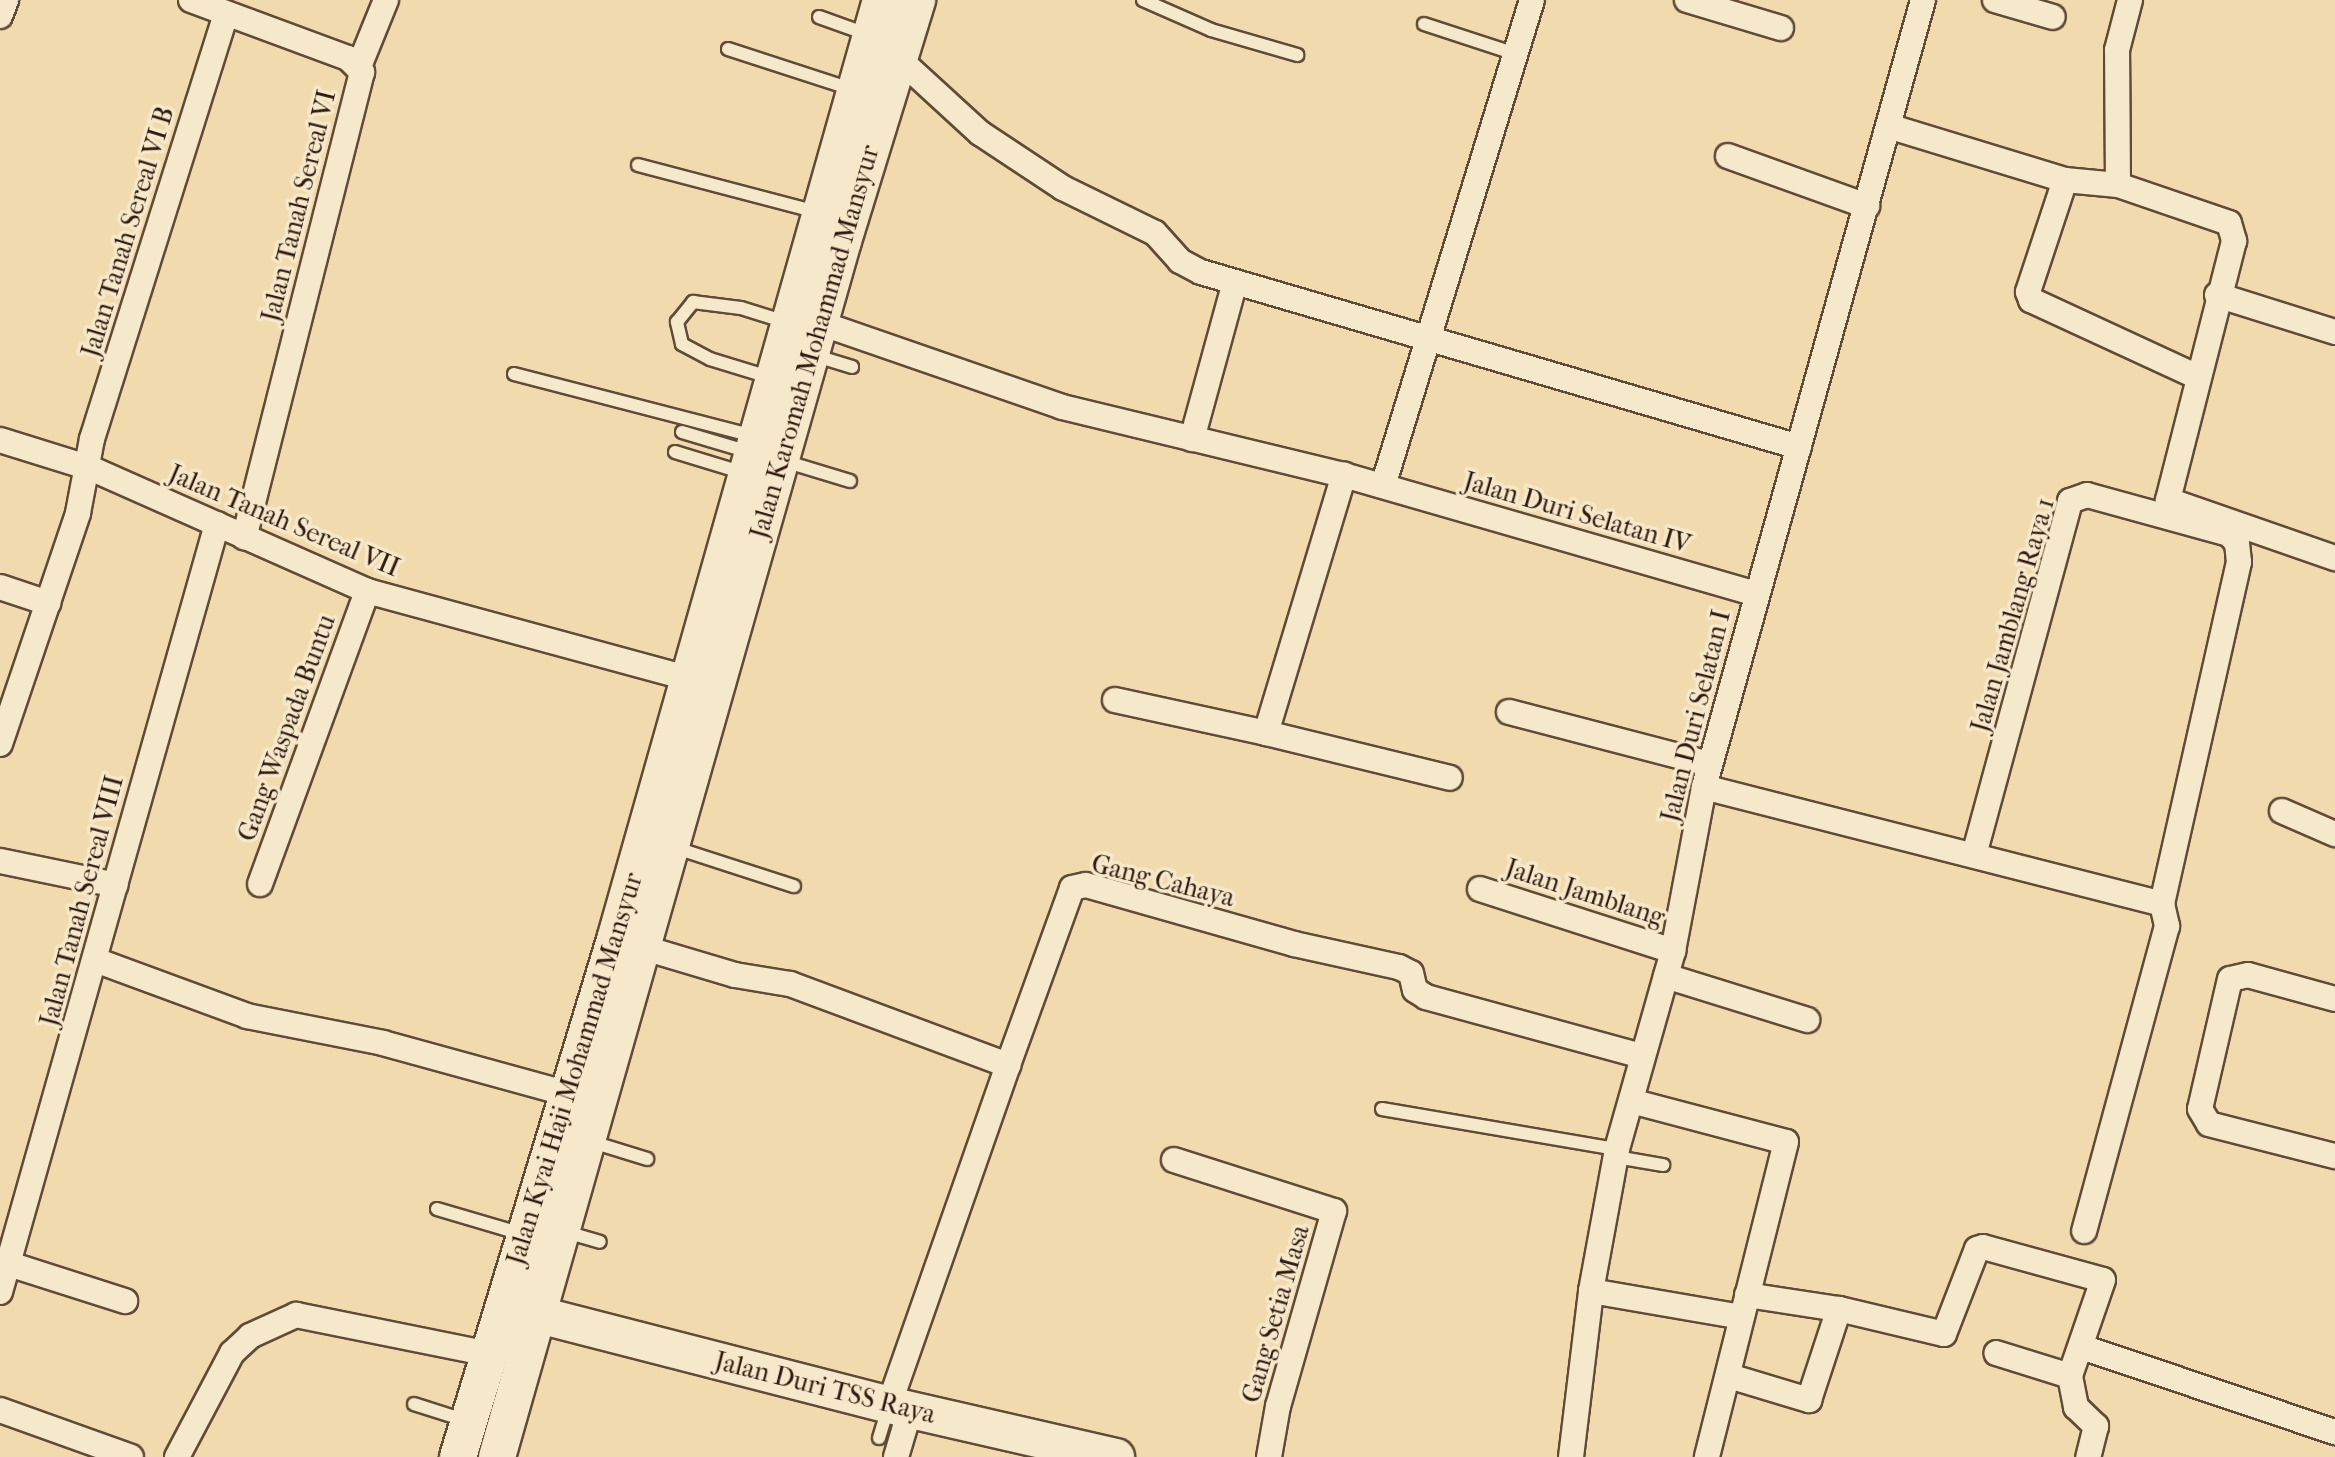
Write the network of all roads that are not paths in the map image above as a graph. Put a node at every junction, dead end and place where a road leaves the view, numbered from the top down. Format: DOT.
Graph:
graph roads {
  1 [pos="6,0"];
  2 [pos="191,0"];
  3 [pos="386,0"];
  4 [pos="881,0"];
  5 [pos="917,0"];
  6 [pos="1143,0"];
  7 [pos="1532,0"];
  8 [pos="1687,0"];
  9 [pos="1923,0"];
  10 [pos="1995,0"];
  11 [pos="2130,0"];
  12 [pos="226,14"];
  13 [pos="0,16"];
  14 [pos="819,17"];
  15 [pos="2053,17"];
  16 [pos="1424,24"];
  17 [pos="1781,28"];
  18 [pos="884,46"];
  19 [pos="728,49"];
  20 [pos="1516,54"];
  21 [pos="1297,55"];
  22 [pos="360,64"];
  23 [pos="854,90"];
  24 [pos="1888,126"];
  25 [pos="1728,156"];
  26 [pos="638,165"];
  27 [pos="2065,180"];
  28 [pos="2118,185"];
  29 [pos="1867,206"];
  30 [pos="834,217"];
  31 [pos="1234,285"];
  32 [pos="2217,295"];
  33 [pos="2335,332"];
  34 [pos="807,334"];
  35 [pos="1427,339"];
  36 [pos="852,367"];
  37 [pos="514,374"];
  38 [pos="2198,377"];
  39 [pos="773,378"];
  40 [pos="682,432"];
  41 [pos="1192,439"];
  42 [pos="0,440"];
  43 [pos="1799,447"];
  44 [pos="675,452"];
  45 [pos="759,456"];
  46 [pos="90,468"];
  47 [pos="1344,475"];
  48 [pos="850,481"];
  49 [pos="1383,486"];
  50 [pos="217,524"];
  51 [pos="244,537"];
  52 [pos="2335,558"];
  53 [pos="0,587"];
  54 [pos="367,591"];
  55 [pos="1756,594"];
  56 [pos="48,603"];
  57 [pos="703,682"];
  58 [pos="1115,700"];
  59 [pos="1509,712"];
  60 [pos="2,729"];
  61 [pos="1266,733"];
  62 [pos="1706,776"];
  63 [pos="1450,778"];
  64 [pos="2282,811"];
  65 [pos="2335,834"];
  66 [pos="670,846"];
  67 [pos="1974,855"];
  68 [pos="0,861"];
  69 [pos="260,884"];
  70 [pos="116,885"];
  71 [pos="794,886"];
  72 [pos="1480,889"];
  73 [pos="2162,904"];
  74 [pos="641,947"];
  75 [pos="1673,951"];
  76 [pos="95,960"];
  77 [pos="1666,976"];
  78 [pos="2335,999"];
  79 [pos="1807,1020"];
  80 [pos="1641,1056"];
  81 [pos="1008,1065"];
  82 [pos="568,1094"];
  83 [pos="1631,1101"];
  84 [pos="1382,1109"];
  85 [pos="585,1140"];
  86 [pos="1617,1153"];
  87 [pos="2335,1156"];
  88 [pos="647,1159"];
  89 [pos="1174,1160"];
  90 [pos="1663,1165"];
  91 [pos="437,1209"];
  92 [pos="2084,1231"];
  93 [pos="542,1232"];
  94 [pos="600,1242"];
  95 [pos="9,1264"];
  96 [pos="1591,1291"];
  97 [pos="0,1292"];
  98 [pos="125,1301"];
  99 [pos="1744,1306"];
  100 [pos="1839,1309"];
  101 [pos="519,1310"];
  102 [pos="2082,1347"];
  103 [pos="1996,1353"];
  104 [pos="506,1359"];
  105 [pos="1729,1376"];
  106 [pos="2070,1376"];
  107 [pos="414,1404"];
  108 [pos="0,1410"];
  109 [pos="892,1418"];
  110 [pos="469,1422"];
  111 [pos="2335,1432"];
  112 [pos="131,1457"];
  113 [pos="177,1457"];
  114 [pos="458,1457"];
  115 [pos="497,1457"];
  116 [pos="896,1457"];
  117 [pos="1116,1457"];
  118 [pos="1269,1457"];
  119 [pos="1571,1457"];
  120 [pos="1707,1457"];
  121 [pos="2088,1457"];
  1 -- 13 [label="street"];
  2 -- 12 [label="street, Jalan Tanah Sereal VI"];
  3 -- 22 [label="street"];
  4 -- 18 [label="main road, Jalan Karomah Mohammad Mansyur"];
  5 -- 18 [label="main road, Jalan Karomah Mohammad Mansyur"];
  6 -- 21 [label="lane"];
  7 -- 20 [label="street"];
  8 -- 17 [label="street"];
  9 -- 24 [label="street, Jalan Duri Selatan I"];
  10 -- 15 [label="street"];
  11 -- 28 [label="street"];
  12 -- 22 [label="street, Jalan Tanah Sereal VI"];
  12 -- 46 [label="street, Jalan Tanah Sereal VI B"];
  14 -- 18 [label="lane"];
  16 -- 20 [label="lane"];
  18 -- 23 [label="main road, Jalan Karomah Mohammad Mansyur"];
  18 -- 30 [label="main road, Jalan Karomah Mohammad Mansyur"];
  18 -- 31 [label="street"];
  19 -- 23 [label="lane"];
  20 -- 35 [label="street"];
  22 -- 51 [label="street, Jalan Tanah Sereal VI"];
  23 -- 30 [label="main road, Jalan Karomah Mohammad Mansyur"];
  24 -- 27 [label="street"];
  24 -- 29 [label="street, Jalan Duri Selatan I"];
  25 -- 29 [label="street"];
  26 -- 30 [label="lane"];
  27 -- 28 [label="street"];
  27 -- 38 [label="street"];
  28 -- 32 [label="street"];
  29 -- 43 [label="street, Jalan Duri Selatan I"];
  30 -- 34 [label="main road, Jalan Karomah Mohammad Mansyur"];
  31 -- 35 [label="street"];
  31 -- 41 [label="street"];
  32 -- 33 [label="street"];
  32 -- 38 [label="street"];
  34 -- 36 [label="lane"];
  34 -- 39 [label="main road, Jalan Karomah Mohammad Mansyur"];
  34 -- 39 [label="lane"];
  34 -- 41 [label="street, Jalan Duri Selatan IV"];
  34 -- 45 [label="main road, Jalan Karomah Mohammad Mansyur"];
  35 -- 43 [label="street"];
  35 -- 49 [label="street"];
  37 -- 45 [label="lane"];
  38 -- 52 [label="street"];
  39 -- 45 [label="main road, Jalan Karomah Mohammad Mansyur"];
  40 -- 45 [label="lane"];
  41 -- 47 [label="street, Jalan Duri Selatan IV"];
  42 -- 46 [label="street, Jalan Tanah Sereal VII"];
  43 -- 55 [label="street, Jalan Duri Selatan I"];
  44 -- 45 [label="lane"];
  45 -- 48 [label="lane"];
  45 -- 57 [label="main road, Jalan Karomah Mohammad Mansyur"];
  46 -- 50 [label="street, Jalan Tanah Sereal VII"];
  46 -- 56 [label="street, Jalan Tanah Sereal VI B"];
  47 -- 49 [label="street, Jalan Duri Selatan IV"];
  47 -- 61 [label="street"];
  49 -- 55 [label="street, Jalan Duri Selatan IV"];
  50 -- 51 [label="street, Jalan Tanah Sereal VII"];
  50 -- 70 [label="street, Jalan Tanah Sereal VIII"];
  51 -- 54 [label="street, Jalan Tanah Sereal VII"];
  53 -- 56 [label="street"];
  54 -- 57 [label="street, Jalan Tanah Sereal VII"];
  54 -- 69 [label="street, Gang Waspada Buntu"];
  55 -- 62 [label="street, Jalan Duri Selatan I"];
  56 -- 60 [label="street, Jalan Tanah Sereal VI B"];
  57 -- 66 [label="main road, Jalan Kyai Haji Mohammad Mansyur"];
  57 -- 82 [label="main road, Jalan Kyai Haji Mohammad Mansyur"];
  58 -- 61 [label="street"];
  59 -- 62 [label="street"];
  61 -- 63 [label="street"];
  62 -- 67 [label="street"];
  62 -- 75 [label="street, Jalan Duri Selatan I"];
  64 -- 65 [label="street"];
  66 -- 71 [label="lane"];
  66 -- 74 [label="main road, Jalan Kyai Haji Mohammad Mansyur"];
  67 -- 73 [label="street"];
  67 -- 73 [label="street, Jalan Jamblang Raya 1"];
  68 -- 70 [label="street"];
  70 -- 76 [label="street, Jalan Tanah Sereal VIII"];
  72 -- 75 [label="street, Jalan Jamblang"];
  73 -- 92 [label="street, Jalan Jamblang Raya 1"];
  74 -- 81 [label="street"];
  74 -- 85 [label="main road, Jalan Kyai Haji Mohammad Mansyur"];
  75 -- 77 [label="street, Jalan Duri Selatan I"];
  76 -- 82 [label="street"];
  76 -- 95 [label="street, Jalan Tanah Sereal VIII"];
  77 -- 79 [label="street"];
  77 -- 80 [label="street, Jalan Duri Selatan I"];
  78 -- 87 [label="street"];
  80 -- 81 [label="street, Gang Cahaya"];
  80 -- 83 [label="street, Jalan Duri Selatan I"];
  81 -- 109 [label="street"];
  82 -- 93 [label="main road, Jalan Kyai Haji Mohammad Mansyur"];
  83 -- 86 [label="street, Jalan Duri Selatan I"];
  83 -- 99 [label="street"];
  84 -- 86 [label="lane"];
  85 -- 88 [label="lane"];
  85 -- 93 [label="main road, Jalan Kyai Haji Mohammad Mansyur"];
  86 -- 90 [label="lane"];
  86 -- 96 [label="street, Jalan Duri Selatan I"];
  89 -- 118 [label="street, Gang Setia Masa"];
  91 -- 93 [label="lane"];
  93 -- 94 [label="lane"];
  93 -- 101 [label="main road, Jalan Kyai Haji Mohammad Mansyur"];
  95 -- 97 [label="street, Jalan Tanah Sereal VIII"];
  95 -- 98 [label="street"];
  96 -- 99 [label="street"];
  96 -- 119 [label="street, Jalan Duri Selatan I"];
  99 -- 100 [label="street"];
  99 -- 105 [label="street"];
  100 -- 102 [label="street"];
  100 -- 105 [label="street"];
  101 -- 104 [label="main road, Jalan Kyai Haji Mohammad Mansyur"];
  101 -- 109 [label="main road, Jalan Duri TSS Raya"];
  102 -- 106 [label="street"];
  102 -- 111 [label="street"];
  103 -- 106 [label="street"];
  104 -- 110 [label="main road, Jalan Kyai Haji Mohammad Mansyur"];
  104 -- 113 [label="street"];
  104 -- 115 [label="main road, Jalan Kyai Haji Mohammad Mansyur"];
  105 -- 120 [label="street"];
  106 -- 121 [label="street"];
  107 -- 110 [label="lane"];
  108 -- 112 [label="street"];
  109 -- 116 [label="street"];
  109 -- 117 [label="main road, Jalan Duri TSS Raya"];
  110 -- 114 [label="main road, Jalan Kyai Haji Mohammad Mansyur"];
}
